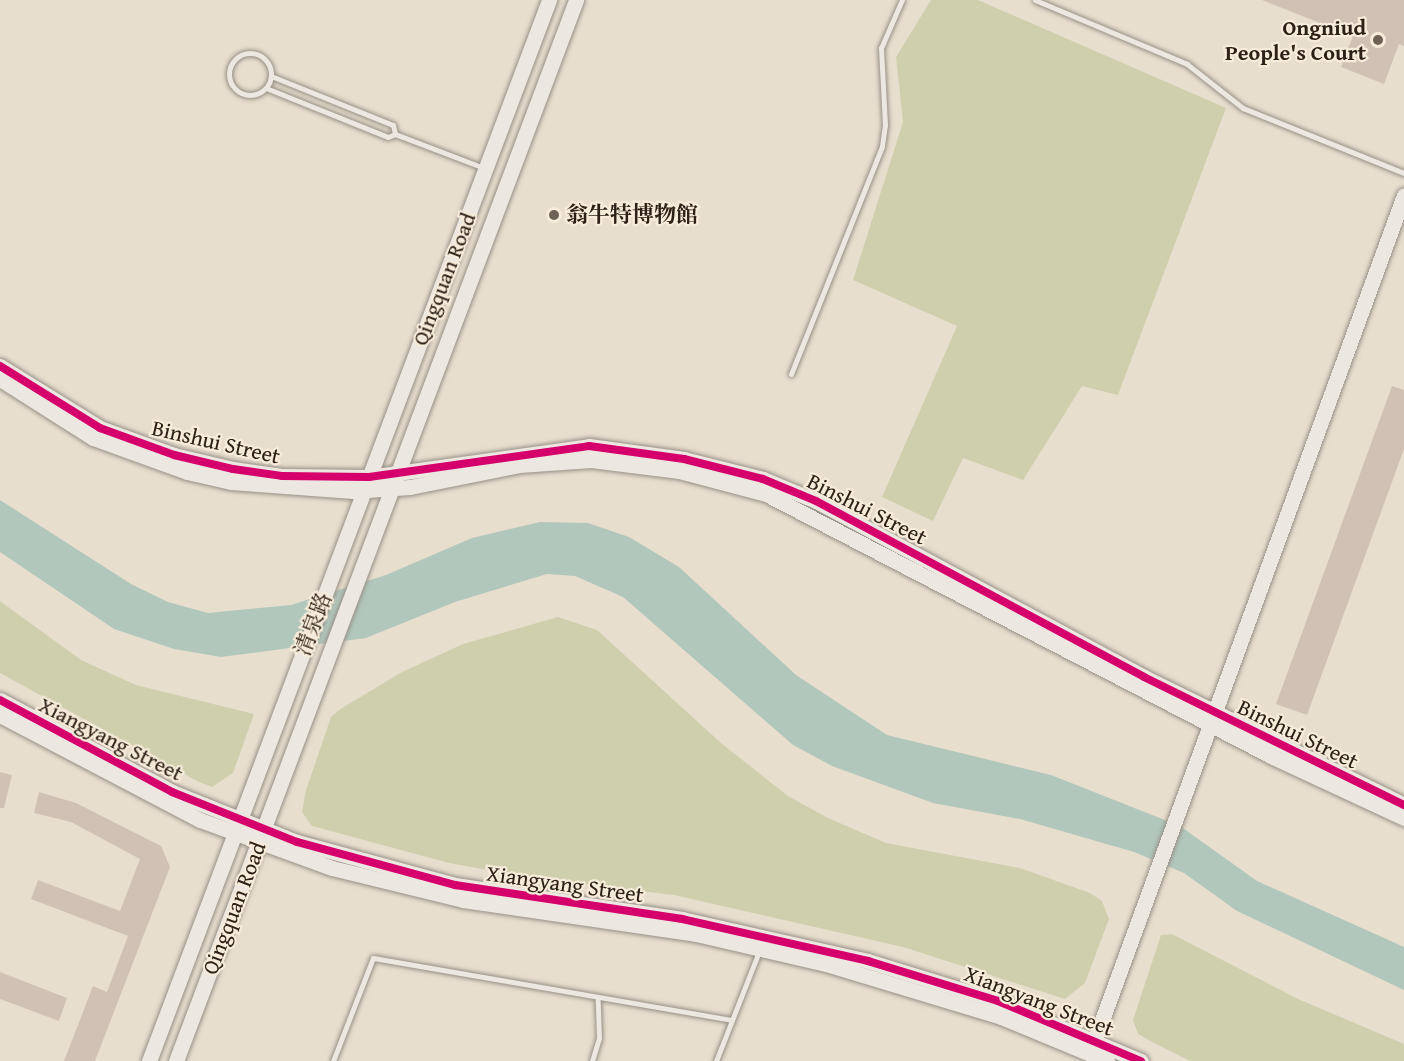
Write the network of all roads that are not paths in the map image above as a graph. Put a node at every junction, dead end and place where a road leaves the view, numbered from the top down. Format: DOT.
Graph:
graph roads {
  1 [pos="549,0"];
  2 [pos="576,0"];
  3 [pos="902,0"];
  4 [pos="1035,0"];
  5 [pos="271,76"];
  6 [pos="266,88"];
  7 [pos="395,134"];
  8 [pos="485,168"];
  9 [pos="1404,173"];
  10 [pos="1404,195"];
  11 [pos="0,366"];
  12 [pos="791,374"];
  13 [pos="0,379"];
  14 [pos="395,481"];
  15 [pos="366,484"];
  16 [pos="367,554"];
  17 [pos="339,558"];
  18 [pos="317,687"];
  19 [pos="288,691"];
  20 [pos="0,700"];
  21 [pos="0,716"];
  22 [pos="1213,719"];
  23 [pos="1404,805"];
  24 [pos="1404,818"];
  25 [pos="237,827"];
  26 [pos="261,836"];
  27 [pos="760,948"];
  28 [pos="598,1000"];
  29 [pos="732,1020"];
  30 [pos="1091,1052"];
  31 [pos="149,1061"];
  32 [pos="176,1061"];
  33 [pos="333,1061"];
  34 [pos="592,1061"];
  35 [pos="716,1061"];
  36 [pos="1107,1061"];
  37 [pos="1141,1061"];
  1 -- 8 [label="street, Qingquan Road"];
  2 -- 14 [label="street, Qingquan Road"];
  3 -- 12 [label="lane"];
  4 -- 9 [label="lane"];
  5 -- 6 [label="lane"];
  5 -- 6 [label="lane"];
  5 -- 7 [label="lane"];
  6 -- 7 [label="lane"];
  7 -- 8 [label="lane"];
  8 -- 15 [label="street, Qingquan Road"];
  10 -- 22 [label="street"];
  11 -- 15 [label="street, Binshui Street"];
  13 -- 15 [label="street, Binshui Street"];
  14 -- 15 [label="street, Binshui Street"];
  14 -- 16 [label="street, Qingquan Road"];
  14 -- 22 [label="street, Binshui Street"];
  15 -- 17 [label="street, Qingquan Road"];
  16 -- 18 [label="street, 清泉路"];
  17 -- 19 [label="street, 清泉路"];
  18 -- 26 [label="street, Qingquan Road"];
  19 -- 25 [label="street, Qingquan Road"];
  20 -- 25 [label="street, Xiangyang Street"];
  21 -- 25 [label="street, Xiangyang Street"];
  22 -- 23 [label="street, Binshui Street"];
  22 -- 24 [label="street, Binshui Street"];
  22 -- 30 [label="street"];
  25 -- 26 [label="street, Xiangyang Street"];
  25 -- 31 [label="street, Qingquan Road"];
  26 -- 27 [label="street, Xiangyang Street"];
  26 -- 30 [label="street, Xiangyang Street"];
  26 -- 32 [label="street, Qingquan Road"];
  27 -- 29 [label="lane"];
  27 -- 30 [label="street, Xiangyang Street"];
  28 -- 29 [label="lane"];
  28 -- 33 [label="lane"];
  28 -- 34 [label="lane"];
  29 -- 35 [label="lane"];
  30 -- 36 [label="street, Xiangyang Street"];
  30 -- 37 [label="street, Xiangyang Street"];
}
